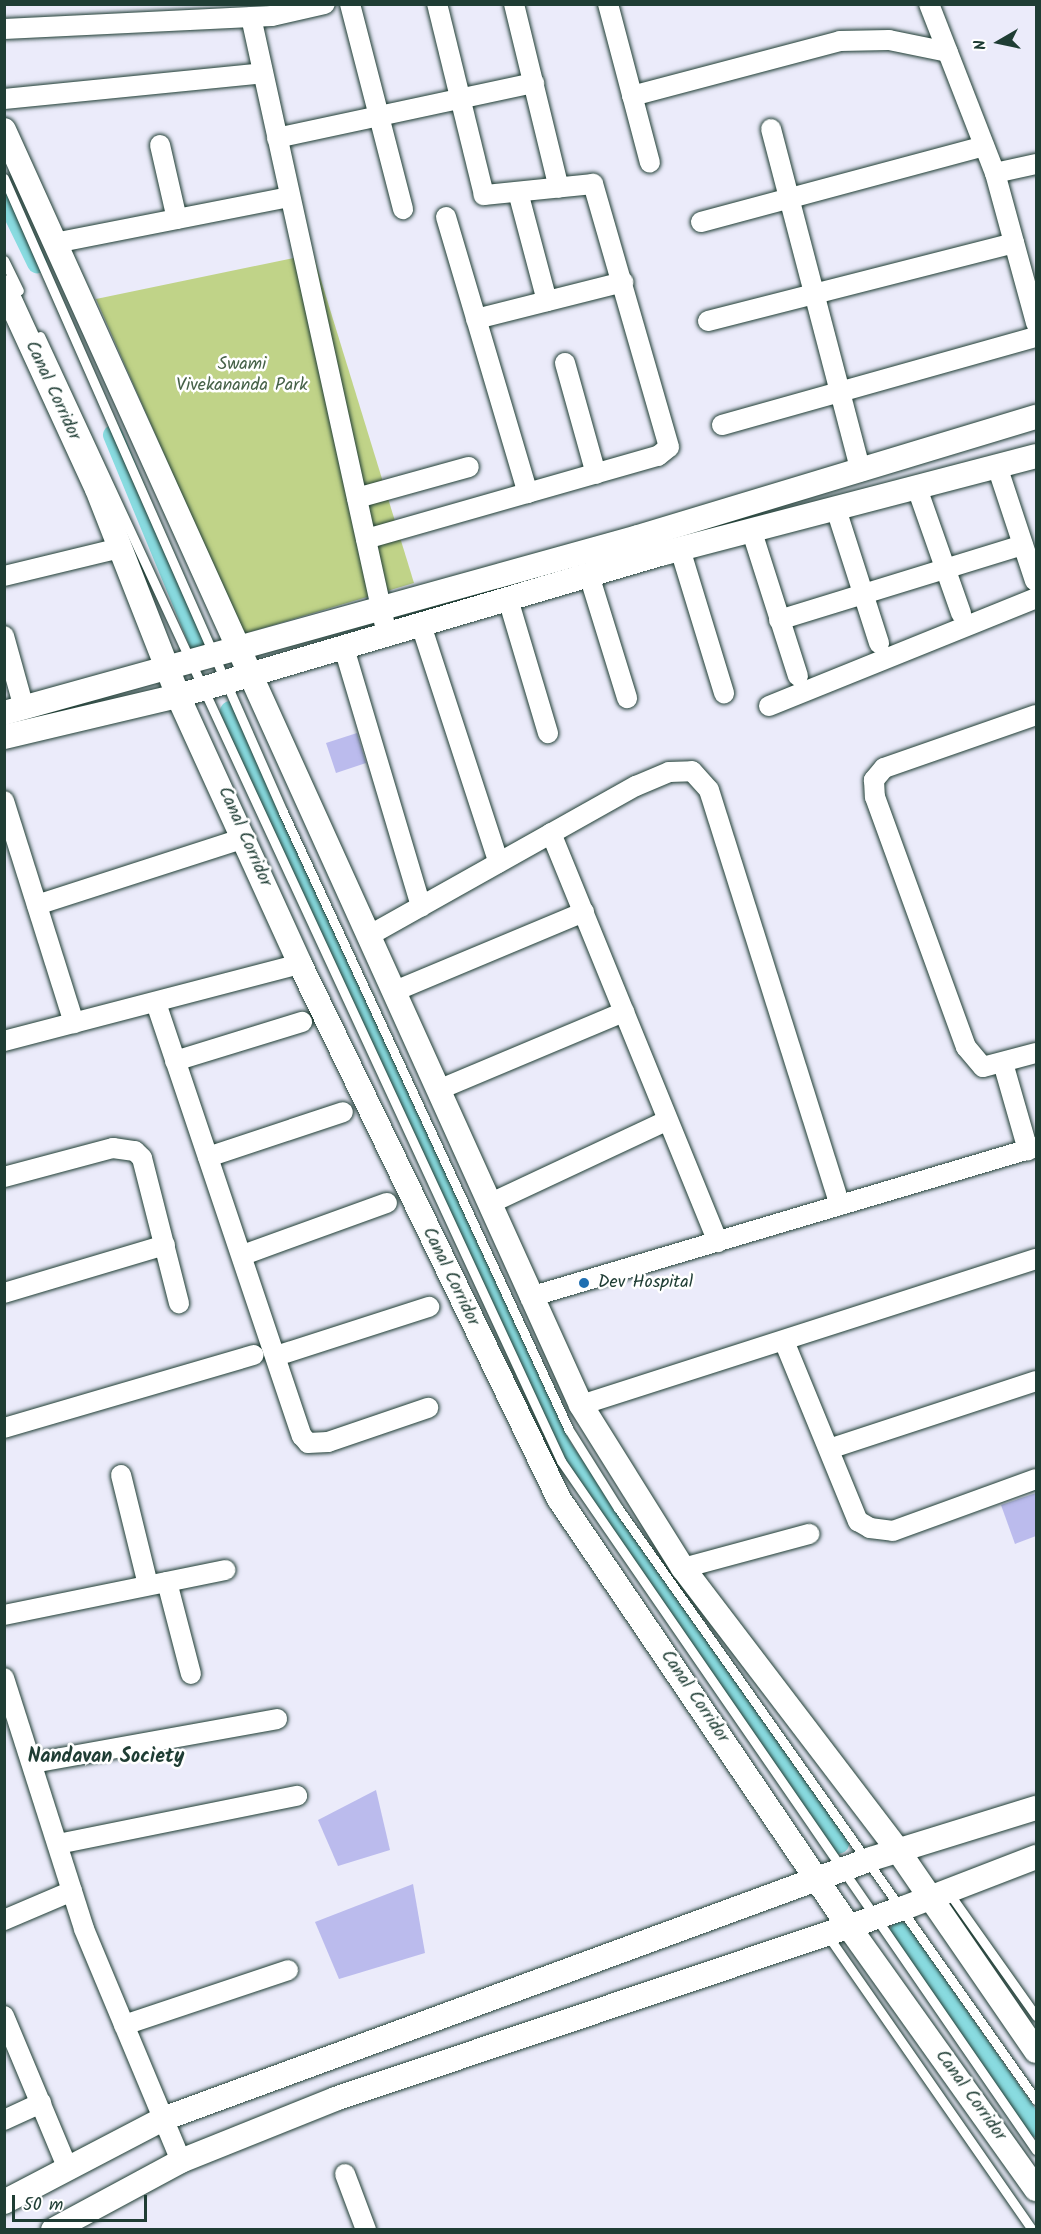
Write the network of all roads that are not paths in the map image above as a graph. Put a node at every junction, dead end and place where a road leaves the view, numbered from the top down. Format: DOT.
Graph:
graph roads {
  1 [pos="350,4"];
  2 [pos="437,4"];
  3 [pos="514,4"];
  4 [pos="608,4"];
  5 [pos="929,4"];
  6 [pos="322,5"];
  7 [pos="125,12"];
  8 [pos="238,12"];
  9 [pos="4,29"];
  10 [pos="948,52"];
  11 [pos="263,73"];
  12 [pos="534,83"];
  13 [pos="632,96"];
  14 [pos="4,99"];
  15 [pos="461,99"];
  16 [pos="380,116"];
  17 [pos="771,129"];
  18 [pos="4,130"];
  19 [pos="277,138"];
  20 [pos="160,145"];
  21 [pos="984,146"];
  22 [pos="650,163"];
  23 [pos="1036,164"];
  24 [pos="995,173"];
  25 [pos="4,178"];
  26 [pos="559,188"];
  27 [pos="518,192"];
  28 [pos="290,197"];
  29 [pos="786,199"];
  30 [pos="403,209"];
  31 [pos="446,217"];
  32 [pos="177,219"];
  33 [pos="700,222"];
  34 [pos="55,243"];
  35 [pos="1014,243"];
  36 [pos="4,260"];
  37 [pos="622,282"];
  38 [pos="812,294"];
  39 [pos="7,297"];
  40 [pos="547,301"];
  41 [pos="476,319"];
  42 [pos="708,321"];
  43 [pos="1036,323"];
  44 [pos="1036,338"];
  45 [pos="565,363"];
  46 [pos="839,392"];
  47 [pos="1036,417"];
  48 [pos="722,425"];
  49 [pos="1036,456"];
  50 [pos="998,466"];
  51 [pos="470,467"];
  52 [pos="861,471"];
  53 [pos="596,474"];
  54 [pos="917,488"];
  55 [pos="528,493"];
  56 [pos="357,498"];
  57 [pos="836,509"];
  58 [pos="752,532"];
  59 [pos="366,539"];
  60 [pos="1023,545"];
  61 [pos="120,548"];
  62 [pos="680,549"];
  63 [pos="945,569"];
  64 [pos="588,575"];
  65 [pos="4,576"];
  66 [pos="1036,589"];
  67 [pos="863,594"];
  68 [pos="508,599"];
  69 [pos="381,607"];
  70 [pos="961,613"];
  71 [pos="779,620"];
  72 [pos="421,625"];
  73 [pos="387,635"];
  74 [pos="4,636"];
  75 [pos="879,643"];
  76 [pos="242,648"];
  77 [pos="344,648"];
  78 [pos="218,654"];
  79 [pos="192,660"];
  80 [pos="167,669"];
  81 [pos="254,675"];
  82 [pos="798,676"];
  83 [pos="228,682"];
  84 [pos="205,688"];
  85 [pos="724,693"];
  86 [pos="178,696"];
  87 [pos="627,698"];
  88 [pos="769,706"];
  89 [pos="14,710"];
  90 [pos="1036,715"];
  91 [pos="548,733"];
  92 [pos="4,737"];
  93 [pos="4,801"];
  94 [pos="551,833"];
  95 [pos="245,838"];
  96 [pos="499,863"];
  97 [pos="37,905"];
  98 [pos="421,907"];
  99 [pos="584,912"];
  100 [pos="370,936"];
  101 [pos="300,964"];
  102 [pos="394,991"];
  103 [pos="156,1003"];
  104 [pos="624,1012"];
  105 [pos="302,1022"];
  106 [pos="74,1023"];
  107 [pos="4,1041"];
  108 [pos="1036,1053"];
  109 [pos="176,1061"];
  110 [pos="1003,1064"];
  111 [pos="438,1090"];
  112 [pos="343,1112"];
  113 [pos="668,1120"];
  114 [pos="1032,1148"];
  115 [pos="208,1157"];
  116 [pos="4,1177"];
  117 [pos="387,1203"];
  118 [pos="491,1203"];
  119 [pos="840,1205"];
  120 [pos="718,1242"];
  121 [pos="165,1245"];
  122 [pos="243,1255"];
  123 [pos="1036,1259"];
  124 [pos="4,1293"];
  125 [pos="530,1297"];
  126 [pos="179,1302"];
  127 [pos="429,1307"];
  128 [pos="784,1341"];
  129 [pos="254,1355"];
  130 [pos="276,1356"];
  131 [pos="1036,1381"];
  132 [pos="581,1405"];
  133 [pos="428,1408"];
  134 [pos="4,1428"];
  135 [pos="829,1449"];
  136 [pos="121,1475"];
  137 [pos="1036,1479"];
  138 [pos="809,1534"];
  139 [pos="684,1568"];
  140 [pos="225,1570"];
  141 [pos="158,1584"];
  142 [pos="4,1615"];
  143 [pos="191,1674"];
  144 [pos="5,1681"];
  145 [pos="277,1719"];
  146 [pos="33,1763"];
  147 [pos="297,1796"];
  148 [pos="1036,1808"];
  149 [pos="58,1844"];
  150 [pos="897,1849"];
  151 [pos="1036,1857"];
  152 [pos="871,1859"];
  153 [pos="844,1870"];
  154 [pos="819,1881"];
  155 [pos="72,1891"];
  156 [pos="938,1895"];
  157 [pos="904,1908"];
  158 [pos="874,1917"];
  159 [pos="4,1920"];
  160 [pos="838,1930"];
  161 [pos="288,1970"];
  162 [pos="4,2016"];
  163 [pos="1036,2016"];
  164 [pos="124,2025"];
  165 [pos="9,2040"];
  166 [pos="1036,2051"];
  167 [pos="1036,2100"];
  168 [pos="41,2103"];
  169 [pos="163,2119"];
  170 [pos="4,2120"];
  171 [pos="1036,2150"];
  172 [pos="181,2161"];
  173 [pos="68,2169"];
  174 [pos="345,2174"];
  175 [pos="1036,2189"];
  176 [pos="4,2202"];
  177 [pos="53,2229"];
  178 [pos="366,2229"];
  179 [pos="1032,2229"];
  1 -- 16 [label="street"];
  2 -- 15 [label="street"];
  3 -- 12 [label="street"];
  4 -- 13 [label="street"];
  5 -- 10 [label="street"];
  6 -- 8 [label="street"];
  7 -- 8 [label="street"];
  7 -- 9 [label="street"];
  8 -- 11 [label="street"];
  10 -- 13 [label="street"];
  10 -- 21 [label="street"];
  11 -- 14 [label="street"];
  11 -- 19 [label="street"];
  12 -- 15 [label="street"];
  12 -- 26 [label="street"];
  13 -- 22 [label="street"];
  15 -- 16 [label="street"];
  15 -- 27 [label="street"];
  16 -- 19 [label="street"];
  16 -- 30 [label="street"];
  17 -- 29 [label="street"];
  18 -- 34 [label="street"];
  19 -- 28 [label="street"];
  20 -- 32 [label="street"];
  21 -- 24 [label="street"];
  21 -- 29 [label="street"];
  23 -- 24 [label="street"];
  24 -- 35 [label="street"];
  25 -- 78 [label="lane"];
  26 -- 27 [label="street"];
  26 -- 37 [label="street"];
  27 -- 40 [label="street"];
  28 -- 32 [label="street"];
  28 -- 56 [label="street"];
  29 -- 33 [label="street"];
  29 -- 38 [label="street"];
  31 -- 41 [label="street"];
  32 -- 34 [label="street"];
  34 -- 76 [label="street"];
  35 -- 38 [label="street"];
  35 -- 43 [label="street"];
  36 -- 79 [label="lane"];
  37 -- 40 [label="street"];
  37 -- 53 [label="street"];
  38 -- 42 [label="street"];
  38 -- 46 [label="street"];
  39 -- 61 [label="street, Canal Corridor"];
  40 -- 41 [label="street"];
  41 -- 55 [label="street"];
  44 -- 46 [label="street"];
  45 -- 53 [label="street"];
  46 -- 48 [label="street"];
  46 -- 52 [label="street"];
  47 -- 52 [label="street"];
  49 -- 50 [label="street"];
  50 -- 54 [label="street"];
  50 -- 60 [label="street"];
  51 -- 56 [label="street"];
  52 -- 69 [label="street"];
  53 -- 55 [label="street"];
  54 -- 57 [label="street"];
  54 -- 63 [label="street"];
  55 -- 59 [label="street"];
  56 -- 59 [label="street"];
  57 -- 58 [label="street"];
  57 -- 67 [label="street"];
  58 -- 62 [label="street"];
  58 -- 71 [label="street"];
  59 -- 69 [label="street"];
  60 -- 63 [label="street"];
  60 -- 66 [label="street"];
  61 -- 65 [label="street"];
  61 -- 80 [label="street, Canal Corridor"];
  62 -- 64 [label="street"];
  62 -- 85 [label="street"];
  63 -- 67 [label="street"];
  63 -- 70 [label="street"];
  64 -- 68 [label="street"];
  64 -- 87 [label="street"];
  66 -- 88 [label="street"];
  67 -- 71 [label="street"];
  67 -- 75 [label="street"];
  68 -- 72 [label="street"];
  68 -- 91 [label="street"];
  69 -- 73 [label="street"];
  69 -- 76 [label="street"];
  71 -- 82 [label="street"];
  72 -- 73 [label="street"];
  72 -- 96 [label="street"];
  73 -- 77 [label="street"];
  74 -- 89 [label="street"];
  76 -- 78 [label="street"];
  76 -- 81 [label="street"];
  77 -- 81 [label="street"];
  77 -- 98 [label="street"];
  78 -- 79 [label="street"];
  78 -- 83 [label="lane"];
  79 -- 80 [label="street"];
  79 -- 84 [label="lane"];
  80 -- 86 [label="street, Canal Corridor"];
  80 -- 89 [label="street"];
  81 -- 83 [label="street"];
  81 -- 100 [label="street"];
  83 -- 84 [label="street"];
  83 -- 152 [label="lane"];
  84 -- 86 [label="street"];
  84 -- 153 [label="lane"];
  86 -- 92 [label="street"];
  86 -- 95 [label="street, Canal Corridor"];
  90 -- 110 [label="street"];
  93 -- 97 [label="street"];
  94 -- 96 [label="street"];
  94 -- 99 [label="street"];
  94 -- 119 [label="street"];
  95 -- 97 [label="street"];
  95 -- 101 [label="street, Canal Corridor"];
  96 -- 98 [label="street"];
  97 -- 106 [label="street"];
  98 -- 100 [label="street"];
  99 -- 102 [label="street"];
  99 -- 104 [label="street"];
  100 -- 102 [label="street"];
  101 -- 103 [label="street"];
  101 -- 154 [label="street, Canal Corridor"];
  102 -- 111 [label="street"];
  103 -- 106 [label="street"];
  103 -- 109 [label="street"];
  104 -- 111 [label="street"];
  104 -- 113 [label="street"];
  105 -- 109 [label="street"];
  106 -- 107 [label="street"];
  108 -- 110 [label="street"];
  109 -- 115 [label="street"];
  110 -- 114 [label="street"];
  111 -- 118 [label="street"];
  112 -- 115 [label="street"];
  113 -- 118 [label="street"];
  113 -- 120 [label="street"];
  114 -- 119 [label="street"];
  115 -- 122 [label="street"];
  116 -- 121 [label="street"];
  117 -- 122 [label="street"];
  118 -- 125 [label="street"];
  119 -- 120 [label="street"];
  120 -- 125 [label="street"];
  121 -- 124 [label="street"];
  121 -- 126 [label="street"];
  122 -- 130 [label="street"];
  123 -- 128 [label="street"];
  125 -- 132 [label="street"];
  127 -- 130 [label="street"];
  128 -- 132 [label="street"];
  128 -- 135 [label="street"];
  129 -- 134 [label="street"];
  130 -- 133 [label="street"];
  131 -- 135 [label="street"];
  132 -- 139 [label="street"];
  135 -- 137 [label="street"];
  136 -- 141 [label="street"];
  138 -- 139 [label="street"];
  139 -- 150 [label="street"];
  140 -- 141 [label="street"];
  141 -- 142 [label="street"];
  141 -- 143 [label="street"];
  144 -- 146 [label="street"];
  145 -- 146 [label="street"];
  146 -- 149 [label="street"];
  147 -- 149 [label="street"];
  148 -- 150 [label="street"];
  149 -- 155 [label="street"];
  150 -- 152 [label="street"];
  150 -- 156 [label="street"];
  151 -- 156 [label="street"];
  152 -- 153 [label="street"];
  152 -- 157 [label="lane"];
  153 -- 154 [label="street"];
  153 -- 158 [label="lane"];
  154 -- 160 [label="street, Canal Corridor"];
  154 -- 169 [label="street"];
  155 -- 159 [label="street"];
  155 -- 164 [label="street"];
  156 -- 157 [label="street"];
  156 -- 163 [label="lane"];
  156 -- 166 [label="street"];
  157 -- 158 [label="street"];
  157 -- 167 [label="lane"];
  158 -- 160 [label="street"];
  158 -- 171 [label="lane"];
  160 -- 172 [label="street"];
  160 -- 175 [label="street, Canal Corridor"];
  160 -- 179 [label="lane"];
  161 -- 164 [label="street"];
  162 -- 165 [label="street"];
  164 -- 169 [label="street"];
  165 -- 168 [label="street"];
  168 -- 170 [label="street"];
  168 -- 173 [label="street"];
  169 -- 172 [label="street"];
  169 -- 173 [label="street"];
  172 -- 177 [label="street"];
  173 -- 176 [label="street"];
  174 -- 178 [label="street"];
}
